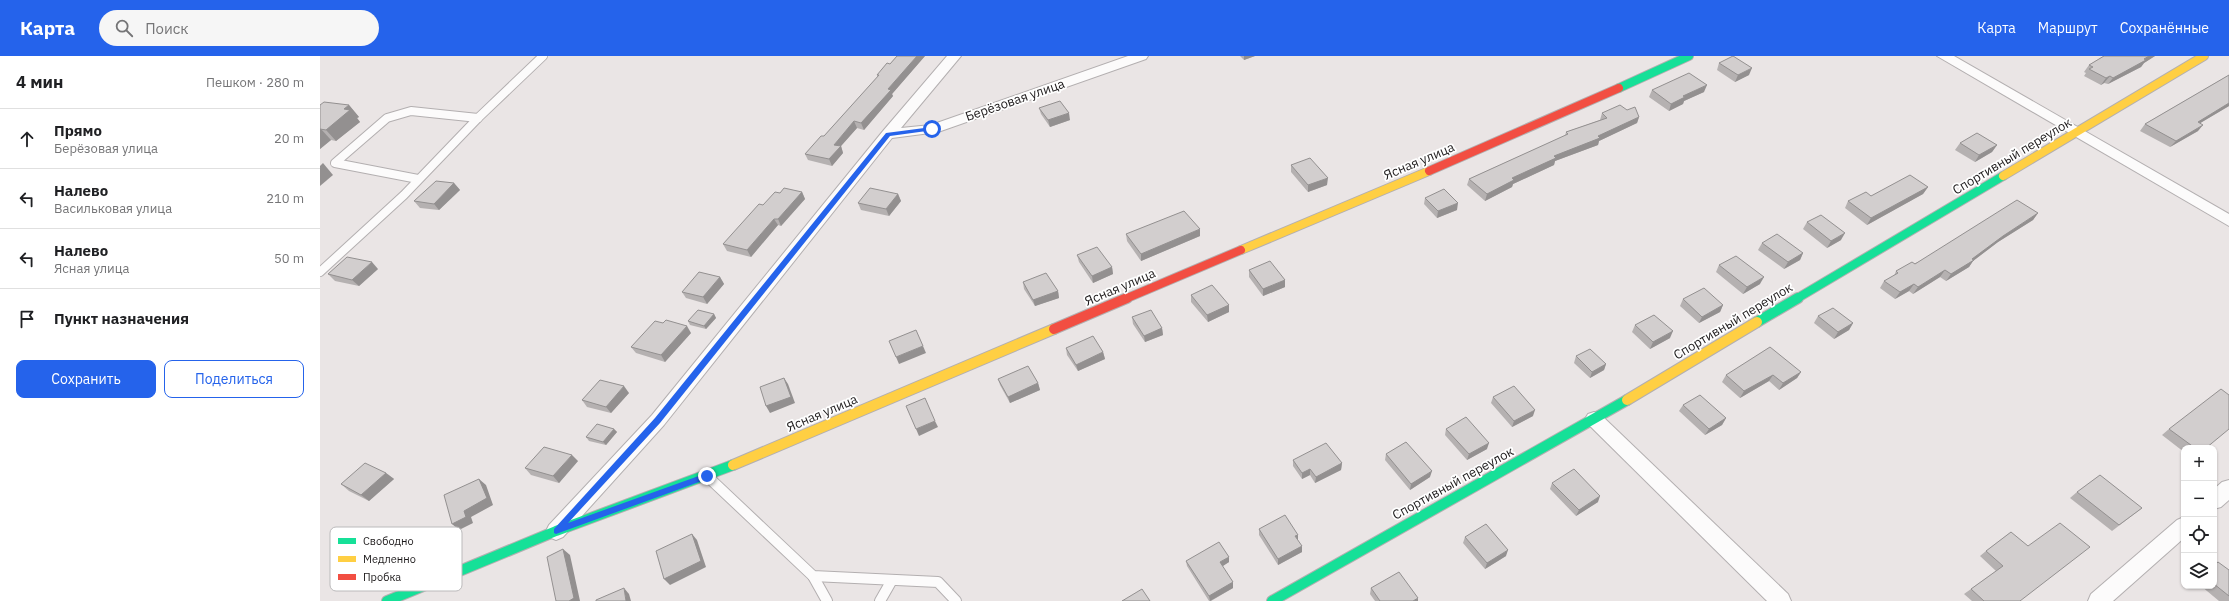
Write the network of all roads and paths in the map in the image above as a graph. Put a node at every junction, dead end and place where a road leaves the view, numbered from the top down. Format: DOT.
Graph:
graph roads {
  1 [pos="543,56"];
  2 [pos="954,56"];
  3 [pos="1141,56"];
  4 [pos="1689,56"];
  5 [pos="1944,56"];
  6 [pos="2204,56"];
  7 [pos="478,118"];
  8 [pos="2078,132"];
  9 [pos="888,134"];
  10 [pos="418,179"];
  11 [pos="2229,220"];
  12 [pos="320,272"];
  13 [pos="1594,419"];
  14 [pos="707,476"];
  15 [pos="2229,488"];
  16 [pos="2217,498"];
  17 [pos="2181,529"];
  18 [pos="556,531"];
  19 [pos="462,570"];
  20 [pos="813,576"];
  21 [pos="892,580"];
  22 [pos="411,591"];
  23 [pos="387,601"];
  24 [pos="827,601"];
  25 [pos="880,601"];
  26 [pos="956,601"];
  27 [pos="1272,601"];
  28 [pos="1781,601"];
  29 [pos="2098,601"];
  1 -- 7 [label="lane"];
  2 -- 9 [label="street"];
  3 -- 9 [label="street, Берёзовая улица"];
  4 -- 14 [label="street, Ясная улица"];
  5 -- 8 [label="street"];
  6 -- 8 [label="street, Спортивный переулок"];
  7 -- 10 [label="lane"];
  7 -- 10 [label="lane"];
  8 -- 11 [label="street"];
  8 -- 13 [label="street, Спортивный переулок"];
  9 -- 18 [label="street"];
  10 -- 12 [label="lane"];
  13 -- 27 [label="street, Спортивный переулок"];
  13 -- 28 [label="street"];
  14 -- 18 [label="street, Ясная улица"];
  14 -- 20 [label="lane"];
  15 -- 16 [label="street"];
  17 -- 29 [label="street"];
  18 -- 19 [label="street, Ясная улица"];
  20 -- 21 [label="lane"];
  20 -- 24 [label="lane"];
  21 -- 25 [label="lane"];
  21 -- 26 [label="lane"];
  22 -- 23 [label="street, Ясная улица"];
}
